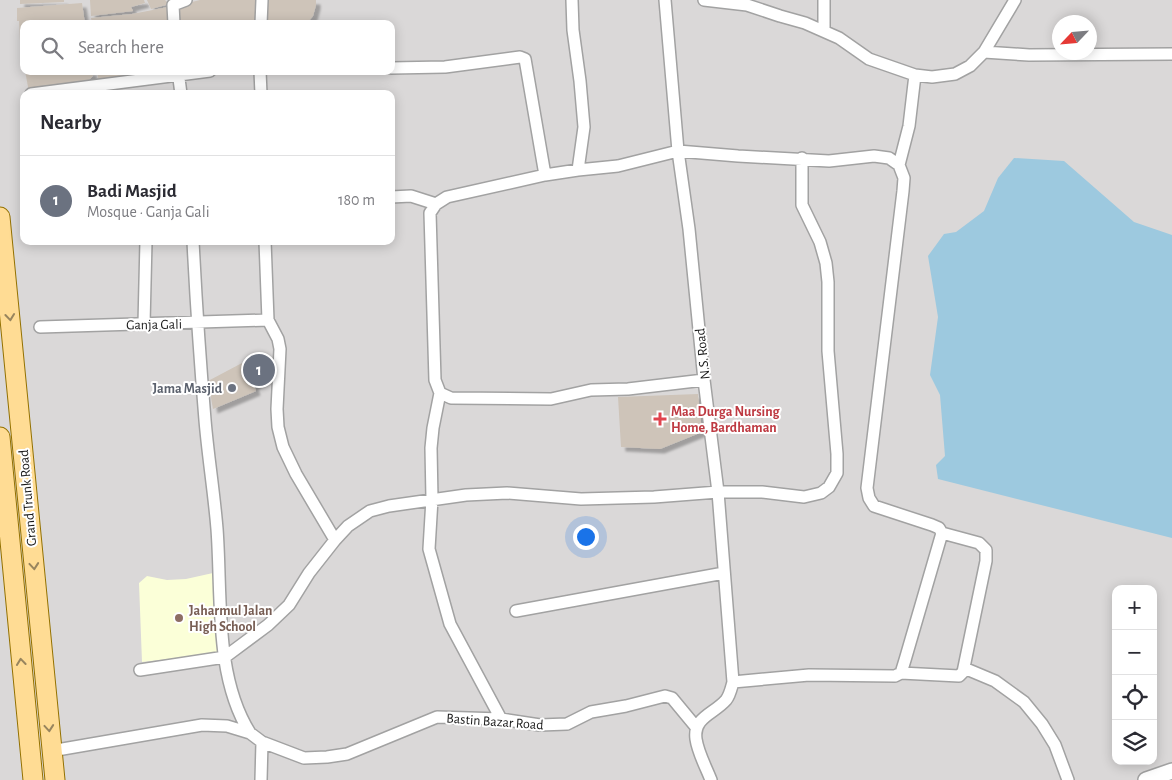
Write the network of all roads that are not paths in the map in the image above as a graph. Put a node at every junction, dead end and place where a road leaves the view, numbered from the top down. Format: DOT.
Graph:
graph roads {
  1 [pos="186,0"];
  2 [pos="262,0"];
  3 [pos="572,0"];
  4 [pos="665,0"];
  5 [pos="704,0"];
  6 [pos="824,0"];
  7 [pos="1015,0"];
  8 [pos="174,20"];
  9 [pos="261,20"];
  10 [pos="824,32"];
  11 [pos="984,52"];
  12 [pos="1172,54"];
  13 [pos="395,68"];
  14 [pos="165,75"];
  15 [pos="179,75"];
  16 [pos="260,75"];
  17 [pos="915,75"];
  18 [pos="61,90"];
  19 [pos="181,90"];
  20 [pos="261,90"];
  21 [pos="678,151"];
  22 [pos="802,158"];
  23 [pos="898,165"];
  24 [pos="578,170"];
  25 [pos="545,175"];
  26 [pos="395,196"];
  27 [pos="436,204"];
  28 [pos="0,217"];
  29 [pos="146,245"];
  30 [pos="193,245"];
  31 [pos="265,245"];
  32 [pos="268,320"];
  33 [pos="198,323"];
  34 [pos="144,324"];
  35 [pos="40,328"];
  36 [pos="704,380"];
  37 [pos="440,393"];
  38 [pos="0,437"];
  39 [pos="718,492"];
  40 [pos="432,499"];
  41 [pos="942,533"];
  42 [pos="334,540"];
  43 [pos="724,573"];
  44 [pos="516,611"];
  45 [pos="225,657"];
  46 [pos="964,668"];
  47 [pos="140,670"];
  48 [pos="900,673"];
  49 [pos="733,682"];
  50 [pos="501,719"];
  51 [pos="696,727"];
  52 [pos="250,733"];
  53 [pos="262,742"];
  54 [pos="51,751"];
  55 [pos="1172,771"];
  56 [pos="1154,779"];
  57 [pos="33,780"];
  58 [pos="54,780"];
  59 [pos="261,780"];
  60 [pos="711,780"];
  61 [pos="1068,780"];
  1 -- 8 [label="street"];
  2 -- 9 [label="street"];
  3 -- 24 [label="street"];
  4 -- 21 [label="street, N.S. Road"];
  5 -- 10 [label="street"];
  6 -- 10 [label="street"];
  7 -- 11 [label="street"];
  10 -- 17 [label="street"];
  11 -- 12 [label="street"];
  11 -- 17 [label="street"];
  13 -- 25 [label="street"];
  14 -- 18 [label="street"];
  15 -- 19 [label="street"];
  16 -- 20 [label="street"];
  17 -- 23 [label="street"];
  21 -- 22 [label="street"];
  21 -- 24 [label="street"];
  21 -- 36 [label="street, N.S. Road"];
  22 -- 23 [label="street"];
  22 -- 39 [label="street"];
  23 -- 41 [label="street"];
  24 -- 25 [label="street"];
  25 -- 27 [label="street"];
  26 -- 27 [label="street"];
  27 -- 37 [label="street"];
  28 -- 54 [label="main road, Grand Trunk Road, one-way"];
  29 -- 34 [label="street"];
  30 -- 33 [label="street"];
  31 -- 32 [label="street"];
  32 -- 33 [label="street, Ganja Gali"];
  32 -- 42 [label="street"];
  33 -- 34 [label="street, Ganja Gali"];
  33 -- 45 [label="street"];
  34 -- 35 [label="street, Ganja Gali"];
  36 -- 37 [label="street"];
  36 -- 39 [label="street, N.S. Road"];
  37 -- 40 [label="street"];
  57 -- 38 [label="main road, one-way"];
  39 -- 40 [label="street"];
  39 -- 43 [label="street, N.S. Road"];
  40 -- 42 [label="street"];
  40 -- 50 [label="street"];
  41 -- 46 [label="street"];
  41 -- 48 [label="street"];
  42 -- 45 [label="street"];
  43 -- 44 [label="street"];
  43 -- 49 [label="street, N.S. Road"];
  45 -- 47 [label="street"];
  45 -- 52 [label="street"];
  46 -- 48 [label="street"];
  46 -- 61 [label="street"];
  48 -- 49 [label="street"];
  49 -- 51 [label="street"];
  50 -- 51 [label="street, Bastin Bazar Road"];
  50 -- 53 [label="street, Bastin Bazar Road"];
  51 -- 60 [label="street"];
  52 -- 53 [label="street, Bastin Bazar Road"];
  52 -- 54 [label="street, Bastin Bazar Road"];
  53 -- 59 [label="street"];
  54 -- 58 [label="main road, Grand Trunk Road"];
  55 -- 56 [label="street"];
}
